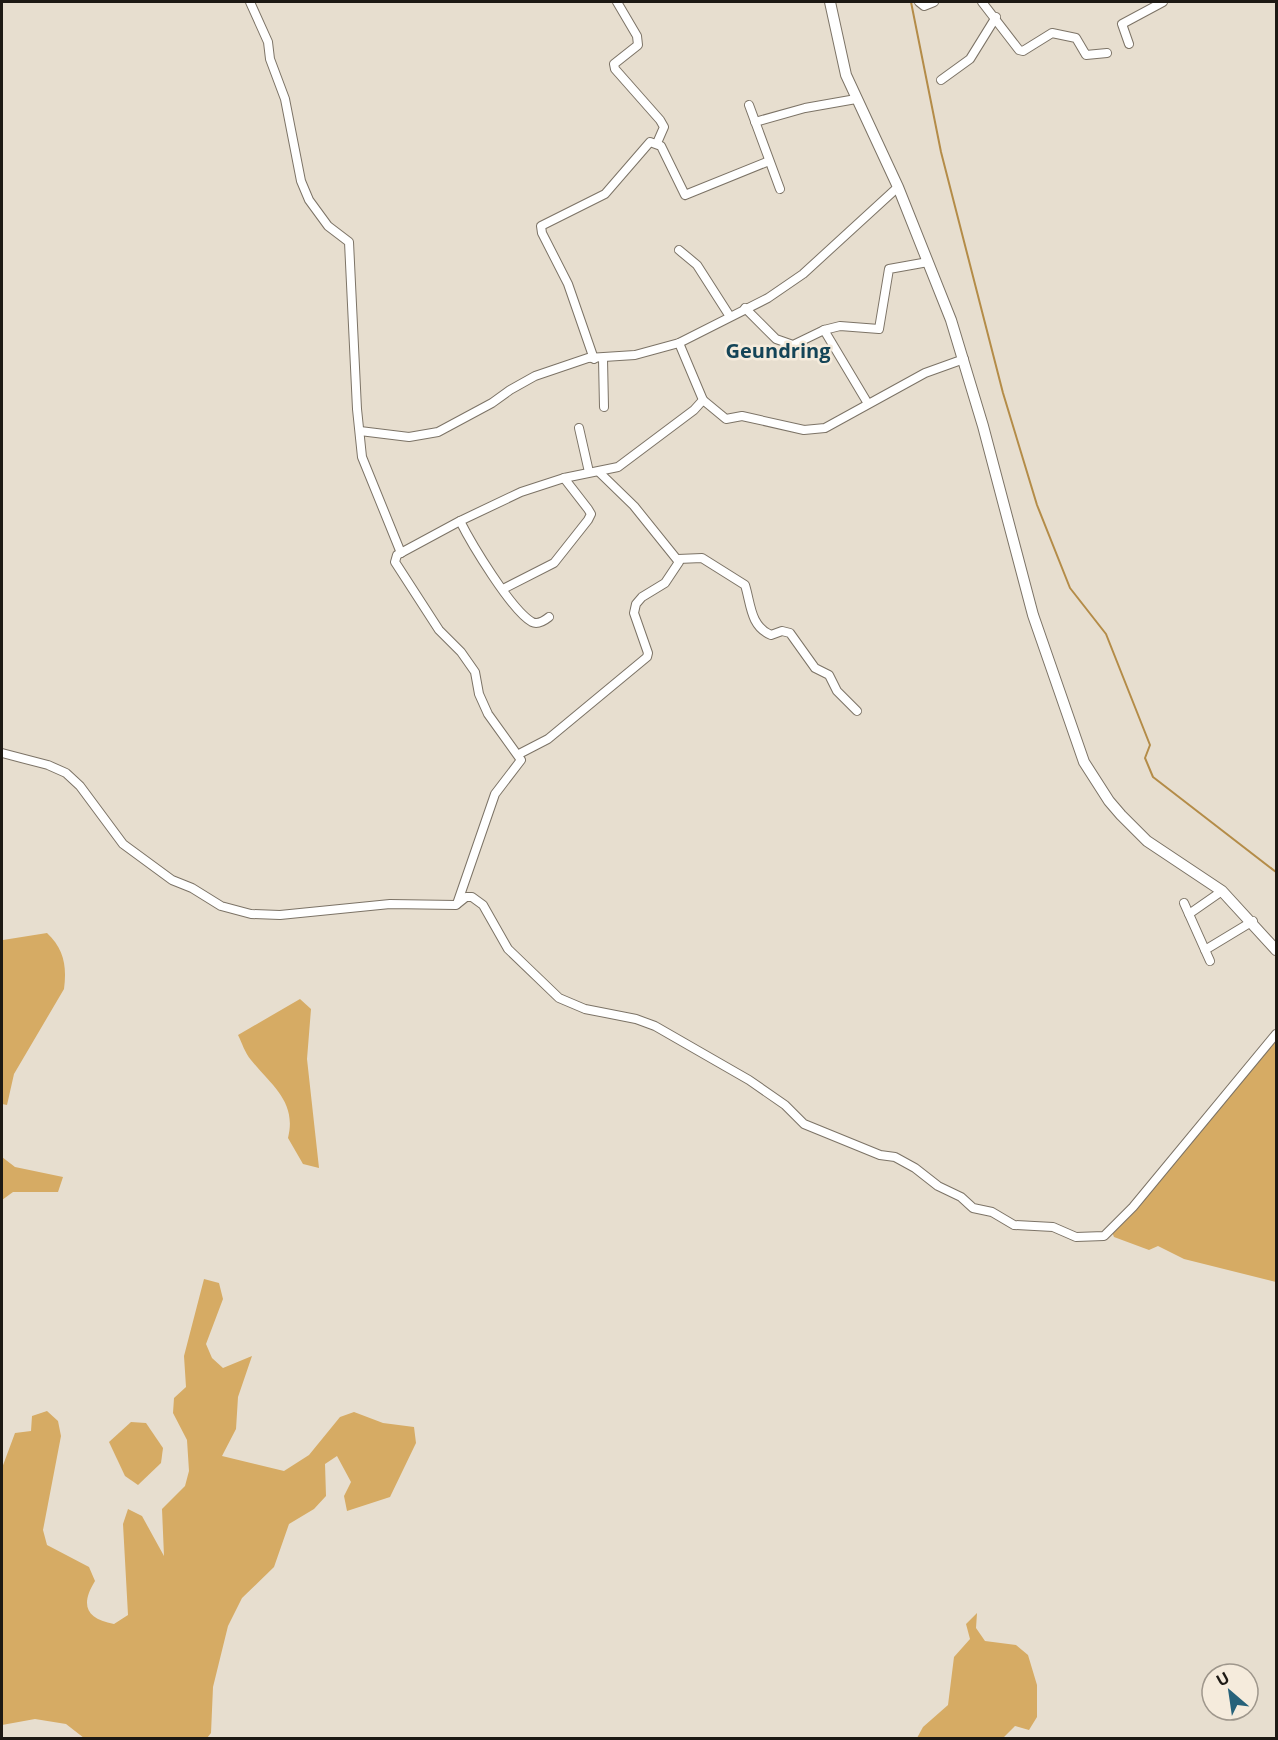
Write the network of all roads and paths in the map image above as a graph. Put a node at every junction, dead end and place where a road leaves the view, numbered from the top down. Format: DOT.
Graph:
graph roads {
  1 [pos="250,2"];
  2 [pos="617,2"];
  3 [pos="830,2"];
  4 [pos="919,2"];
  5 [pos="934,2"];
  6 [pos="982,2"];
  7 [pos="1163,2"];
  8 [pos="996,17"];
  9 [pos="1129,44"];
  10 [pos="1107,52"];
  11 [pos="941,80"];
  12 [pos="856,99"];
  13 [pos="749,105"];
  14 [pos="755,122"];
  15 [pos="657,143"];
  16 [pos="769,161"];
  17 [pos="898,187"];
  18 [pos="780,189"];
  19 [pos="679,250"];
  20 [pos="928,262"];
  21 [pos="745,308"];
  22 [pos="729,315"];
  23 [pos="824,330"];
  24 [pos="679,343"];
  25 [pos="598,359"];
  26 [pos="964,359"];
  27 [pos="703,400"];
  28 [pos="867,402"];
  29 [pos="604,406"];
  30 [pos="579,428"];
  31 [pos="360,431"];
  32 [pos="589,472"];
  33 [pos="599,472"];
  34 [pos="564,478"];
  35 [pos="460,521"];
  36 [pos="401,553"];
  37 [pos="678,559"];
  38 [pos="503,589"];
  39 [pos="549,617"];
  40 [pos="857,711"];
  41 [pos="2,753"];
  42 [pos="519,754"];
  43 [pos="1222,891"];
  44 [pos="1184,903"];
  45 [pos="456,905"];
  46 [pos="1189,914"];
  47 [pos="1252,921"];
  48 [pos="1204,950"];
  49 [pos="1276,950"];
  50 [pos="1210,961"];
  51 [pos="1276,1034"];
  1 -- 31 [label="street"];
  2 -- 15 [label="street"];
  3 -- 12 [label="street"];
  4 -- 5 [label="street"];
  6 -- 8 [label="street"];
  7 -- 9 [label="street"];
  8 -- 10 [label="street"];
  8 -- 11 [label="street"];
  12 -- 14 [label="street"];
  12 -- 17 [label="street"];
  13 -- 14 [label="street"];
  14 -- 16 [label="street"];
  15 -- 16 [label="street"];
  15 -- 25 [label="street"];
  16 -- 18 [label="street"];
  17 -- 20 [label="street"];
  17 -- 21 [label="street"];
  19 -- 22 [label="street"];
  20 -- 23 [label="street"];
  20 -- 26 [label="street"];
  21 -- 22 [label="street"];
  21 -- 23 [label="street"];
  22 -- 24 [label="street"];
  23 -- 28 [label="street"];
  24 -- 25 [label="street"];
  24 -- 27 [label="street"];
  25 -- 29 [label="street"];
  25 -- 31 [label="street"];
  26 -- 28 [label="street"];
  26 -- 43 [label="street"];
  27 -- 28 [label="street"];
  27 -- 33 [label="street"];
  30 -- 32 [label="street"];
  31 -- 36 [label="street"];
  32 -- 33 [label="street"];
  32 -- 34 [label="street"];
  33 -- 37 [label="street"];
  34 -- 35 [label="street"];
  34 -- 38 [label="street"];
  35 -- 36 [label="street"];
  35 -- 38 [label="street"];
  36 -- 42 [label="street"];
  37 -- 40 [label="street"];
  37 -- 42 [label="street"];
  38 -- 39 [label="street"];
  41 -- 45 [label="street"];
  42 -- 45 [label="street"];
  43 -- 46 [label="street"];
  43 -- 47 [label="street"];
  44 -- 46 [label="street"];
  45 -- 51 [label="street"];
  46 -- 48 [label="street"];
  47 -- 48 [label="street"];
  47 -- 49 [label="street"];
  48 -- 50 [label="street"];
}
